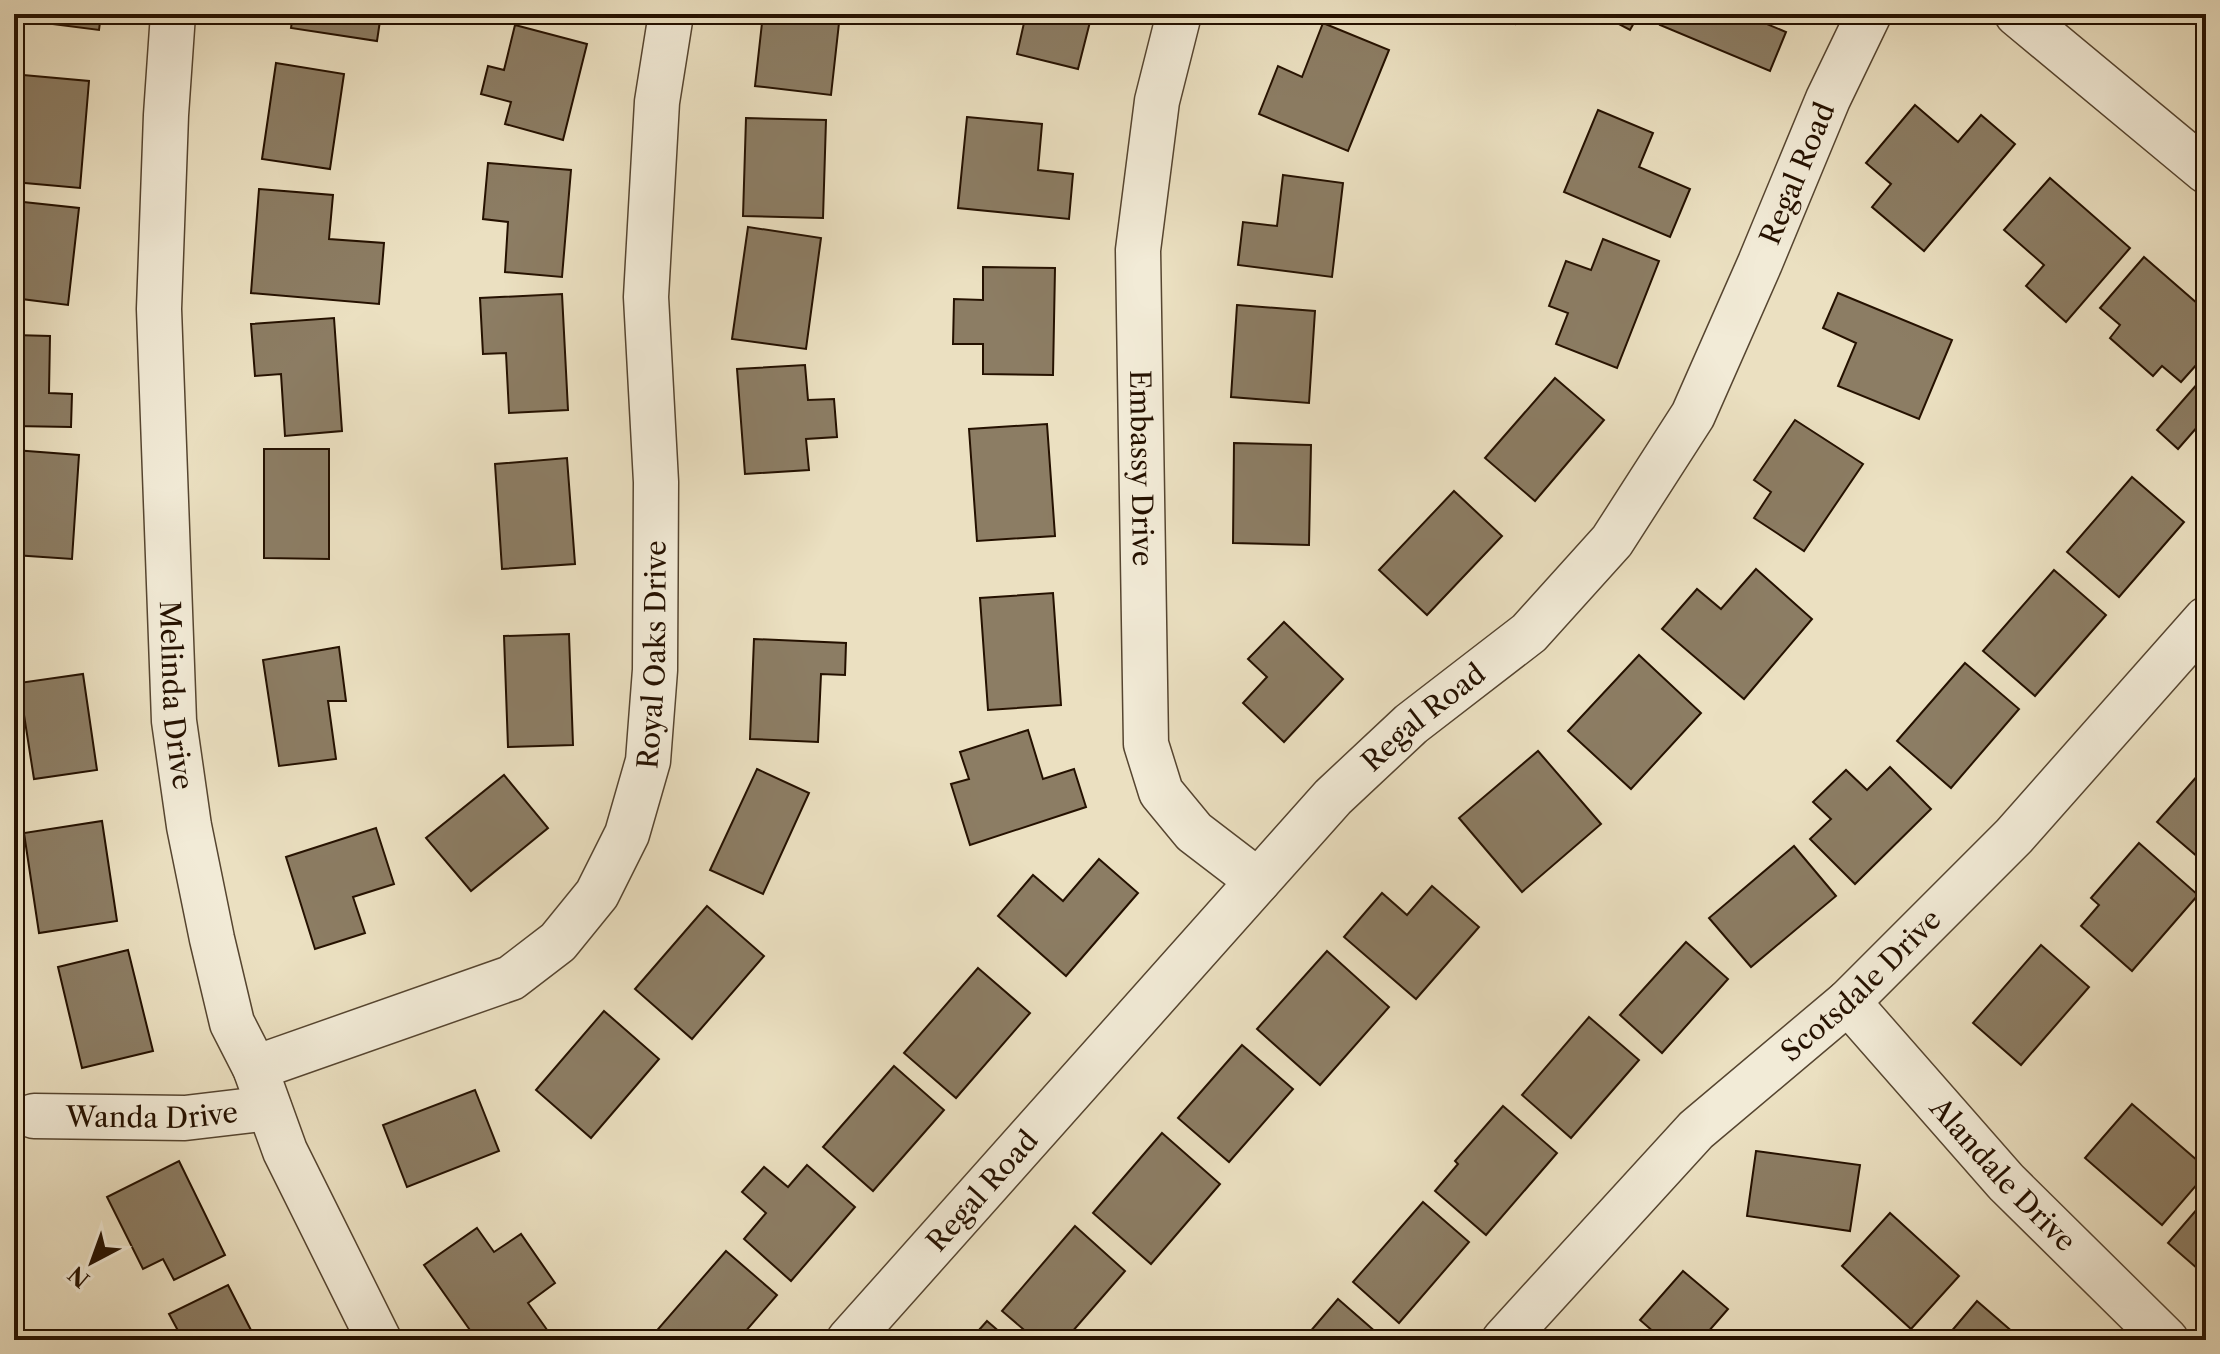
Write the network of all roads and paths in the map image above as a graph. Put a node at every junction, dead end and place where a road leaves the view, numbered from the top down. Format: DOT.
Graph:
graph roads {
  1 [pos="173,14"];
  2 [pos="671,14"];
  3 [pos="1179,14"];
  4 [pos="1869,14"];
  5 [pos="2017,14"];
  6 [pos="2206,171"];
  7 [pos="2206,619"];
  8 [pos="1258,881"];
  9 [pos="1848,1002"];
  10 [pos="255,1068"];
  11 [pos="269,1108"];
  12 [pos="34,1116"];
  13 [pos="2162,1339"];
  14 [pos="379,1340"];
  15 [pos="849,1340"];
  16 [pos="1504,1340"];
  1 -- 10 [label="street, Melinda Drive"];
  2 -- 10 [label="street, Royal Oaks Drive"];
  3 -- 8 [label="street, Embassy Drive"];
  4 -- 8 [label="street, Regal Road"];
  5 -- 6 [label="street"];
  7 -- 9 [label="street, Scotsdale Drive"];
  8 -- 15 [label="street, Regal Road"];
  9 -- 13 [label="street, Alandale Drive"];
  9 -- 16 [label="street, Scotsdale Drive"];
  10 -- 11 [label="street, Melinda Drive"];
  11 -- 12 [label="street, Wanda Drive"];
  11 -- 14 [label="street, Melinda Drive"];
}
